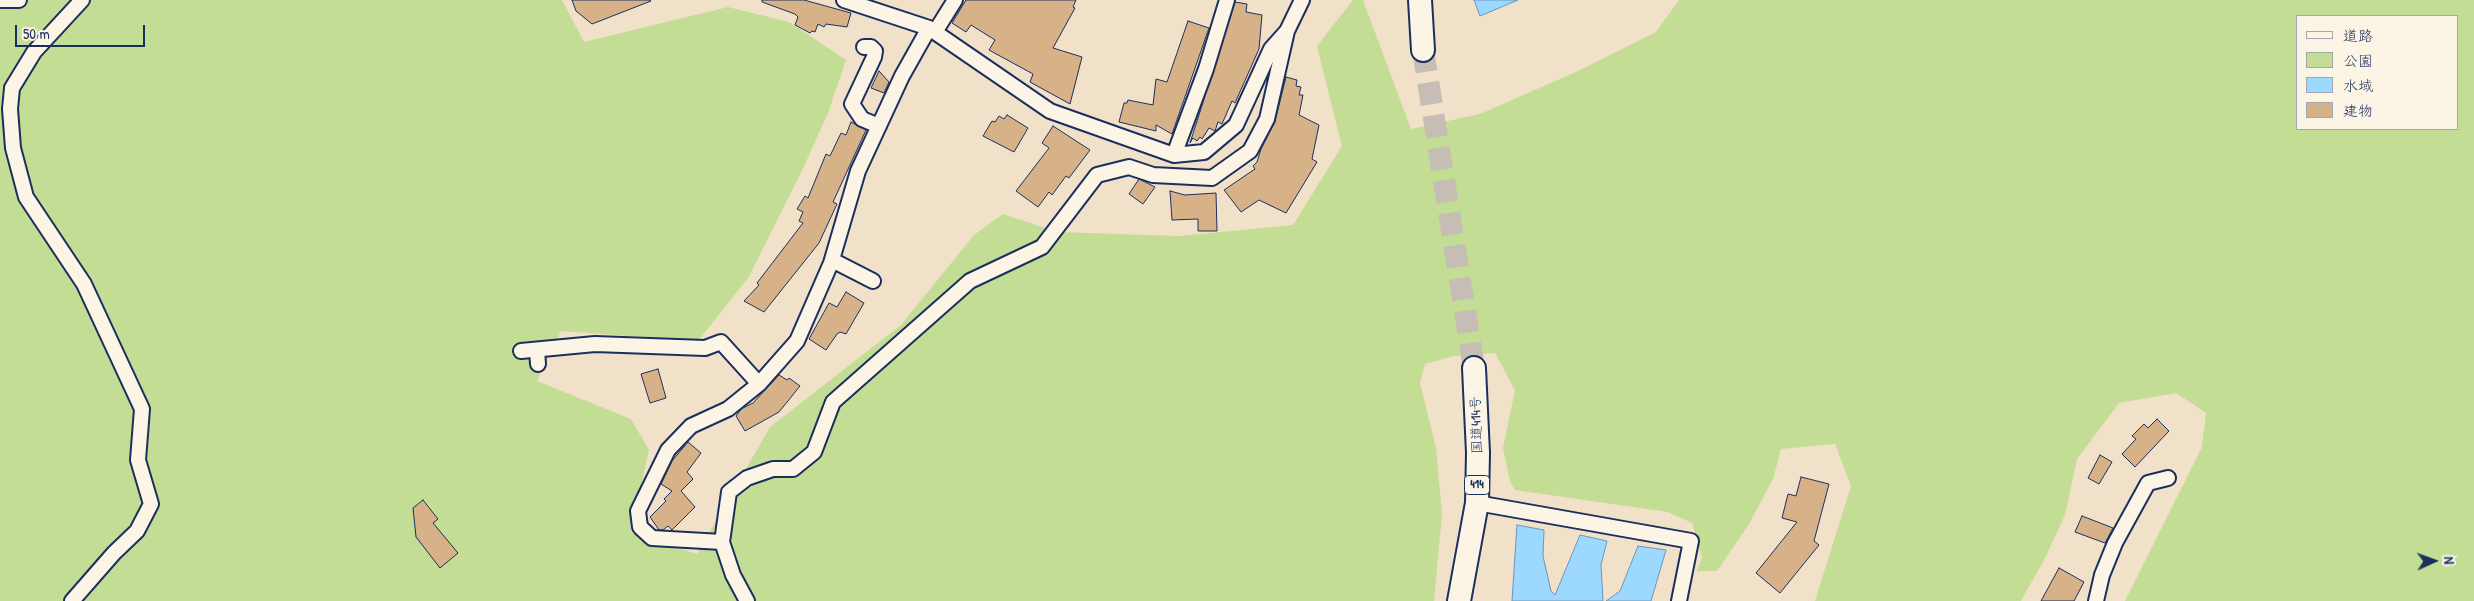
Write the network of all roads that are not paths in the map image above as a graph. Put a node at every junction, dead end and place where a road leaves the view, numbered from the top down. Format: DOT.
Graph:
graph roads {
  1 [pos="0,0"];
  2 [pos="19,0"];
  3 [pos="82,0"];
  4 [pos="844,0"];
  5 [pos="955,0"];
  6 [pos="1227,0"];
  7 [pos="1420,0"];
  8 [pos="1299,2"];
  9 [pos="932,30"];
  10 [pos="1287,31"];
  11 [pos="864,47"];
  12 [pos="1423,50"];
  13 [pos="879,126"];
  14 [pos="1174,155"];
  15 [pos="832,260"];
  16 [pos="873,281"];
  17 [pos="537,350"];
  18 [pos="521,351"];
  19 [pos="538,364"];
  20 [pos="1474,368"];
  21 [pos="758,384"];
  22 [pos="2168,478"];
  23 [pos="1477,503"];
  24 [pos="722,542"];
  25 [pos="72,601"];
  26 [pos="748,601"];
  27 [pos="1459,601"];
  28 [pos="1679,601"];
  29 [pos="2096,601"];
  1 -- 2 [label="street"];
  3 -- 25 [label="street"];
  4 -- 9 [label="street"];
  5 -- 9 [label="street"];
  6 -- 14 [label="street"];
  7 -- 12 [label="highway"];
  8 -- 10 [label="street"];
  9 -- 13 [label="street"];
  9 -- 14 [label="street"];
  10 -- 14 [label="street"];
  10 -- 24 [label="street"];
  11 -- 13 [label="street"];
  13 -- 15 [label="street"];
  15 -- 16 [label="street"];
  15 -- 21 [label="street"];
  17 -- 18 [label="street"];
  17 -- 19 [label="street"];
  17 -- 21 [label="street"];
  20 -- 23 [label="highway, 国道414号 / 414"];
  21 -- 24 [label="street"];
  22 -- 29 [label="street"];
  23 -- 27 [label="highway, 国道414号 / 414"];
  23 -- 28 [label="street"];
  24 -- 26 [label="street"];
}
